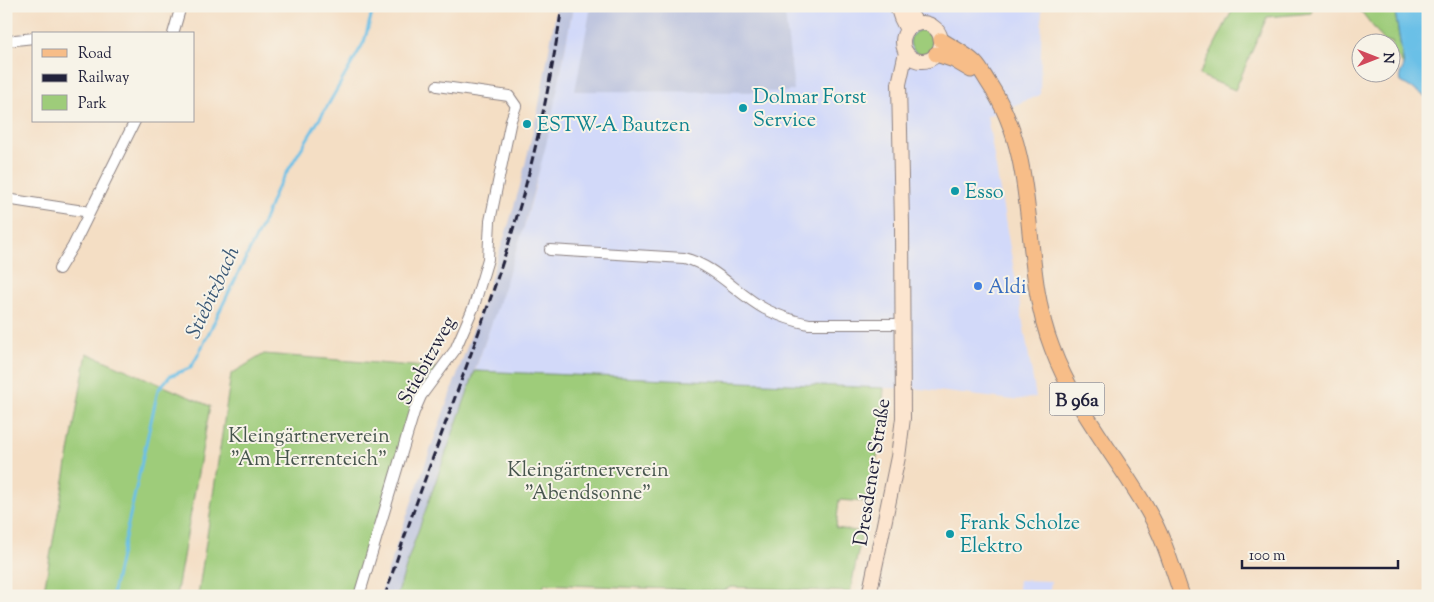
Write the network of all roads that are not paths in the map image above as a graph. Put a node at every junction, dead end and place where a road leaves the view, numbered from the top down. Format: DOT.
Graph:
graph roads {
  1 [pos="181,6"];
  2 [pos="897,6"];
  3 [pos="905,6"];
  4 [pos="912,27"];
  5 [pos="174,32"];
  6 [pos="32,38"];
  7 [pos="6,41"];
  8 [pos="939,47"];
  9 [pos="911,56"];
  10 [pos="438,86"];
  11 [pos="135,122"];
  12 [pos="6,199"];
  13 [pos="90,212"];
  14 [pos="550,250"];
  15 [pos="59,269"];
  16 [pos="902,324"];
  17 [pos="359,596"];
  18 [pos="870,596"];
  19 [pos="1182,596"];
  1 -- 5 [label="street"];
  2 -- 4 [label="main road, Dresdener Straße"];
  3 -- 4 [label="main road"];
  4 -- 8 [label="main road"];
  4 -- 9 [label="main road, Dresdener Straße"];
  6 -- 7 [label="street"];
  8 -- 9 [label="main road"];
  8 -- 19 [label="main road, B 96a"];
  9 -- 16 [label="main road, Dresdener Straße"];
  10 -- 17 [label="street, Stiebitzweg"];
  11 -- 13 [label="street"];
  12 -- 13 [label="street"];
  13 -- 15 [label="street"];
  14 -- 16 [label="street"];
  16 -- 18 [label="main road, Dresdener Straße"];
}
